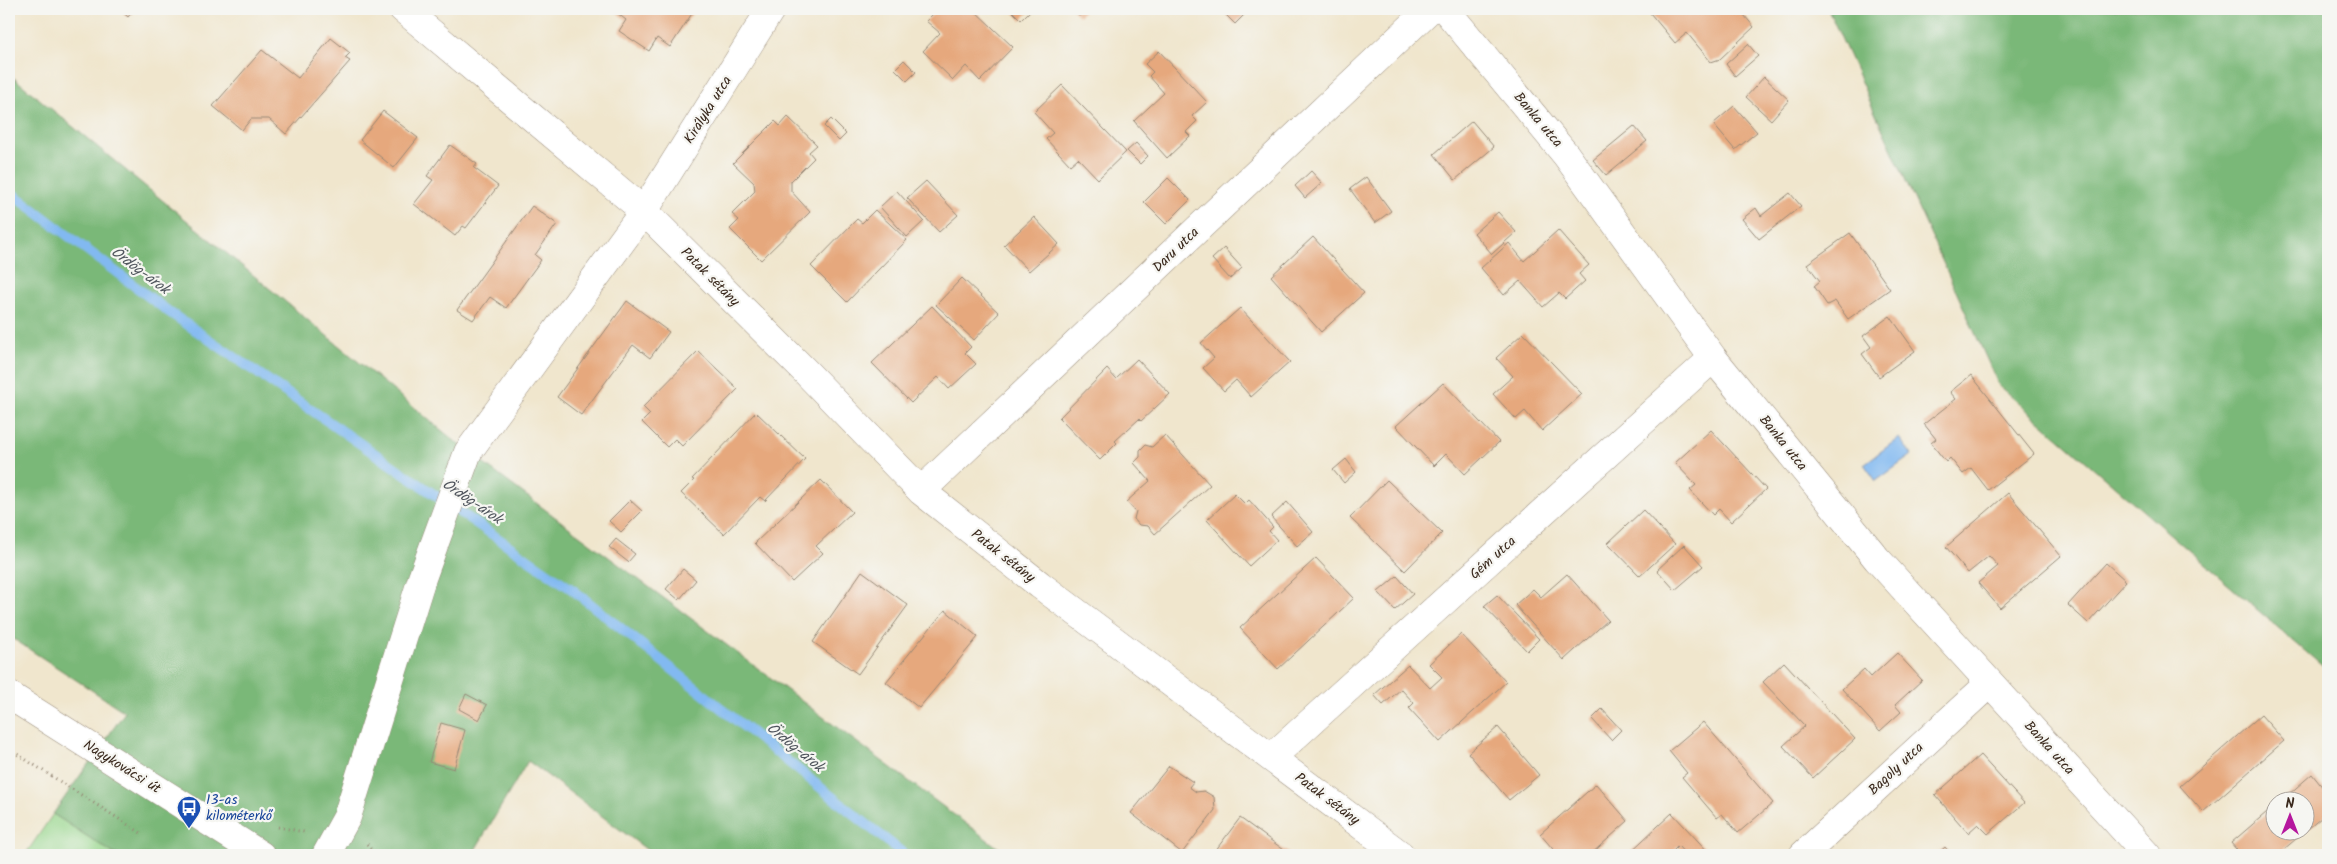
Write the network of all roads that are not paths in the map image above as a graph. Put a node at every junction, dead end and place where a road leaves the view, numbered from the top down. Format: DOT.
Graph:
graph roads {
  1 [pos="403,9"];
  2 [pos="771,9"];
  3 [pos="1430,9"];
  4 [pos="1445,9"];
  5 [pos="644,211"];
  6 [pos="1713,358"];
  7 [pos="921,491"];
  8 [pos="1990,683"];
  9 [pos="9,694"];
  10 [pos="1272,757"];
  11 [pos="261,855"];
  12 [pos="326,855"];
  13 [pos="1401,855"];
  14 [pos="1803,855"];
  15 [pos="2147,855"];
  1 -- 5 [label="street, Patak sétány"];
  2 -- 5 [label="street, Királyka utca"];
  3 -- 7 [label="street, Daru utca"];
  4 -- 6 [label="street, Banka utca"];
  5 -- 7 [label="street, Patak sétány"];
  5 -- 12 [label="street"];
  6 -- 8 [label="street, Banka utca"];
  6 -- 10 [label="street, Gém utca"];
  7 -- 10 [label="street, Patak sétány"];
  8 -- 14 [label="street, Bagoly utca"];
  8 -- 15 [label="street, Banka utca"];
  9 -- 11 [label="street, Nagykovácsi út"];
  10 -- 13 [label="street, Patak sétány"];
}
